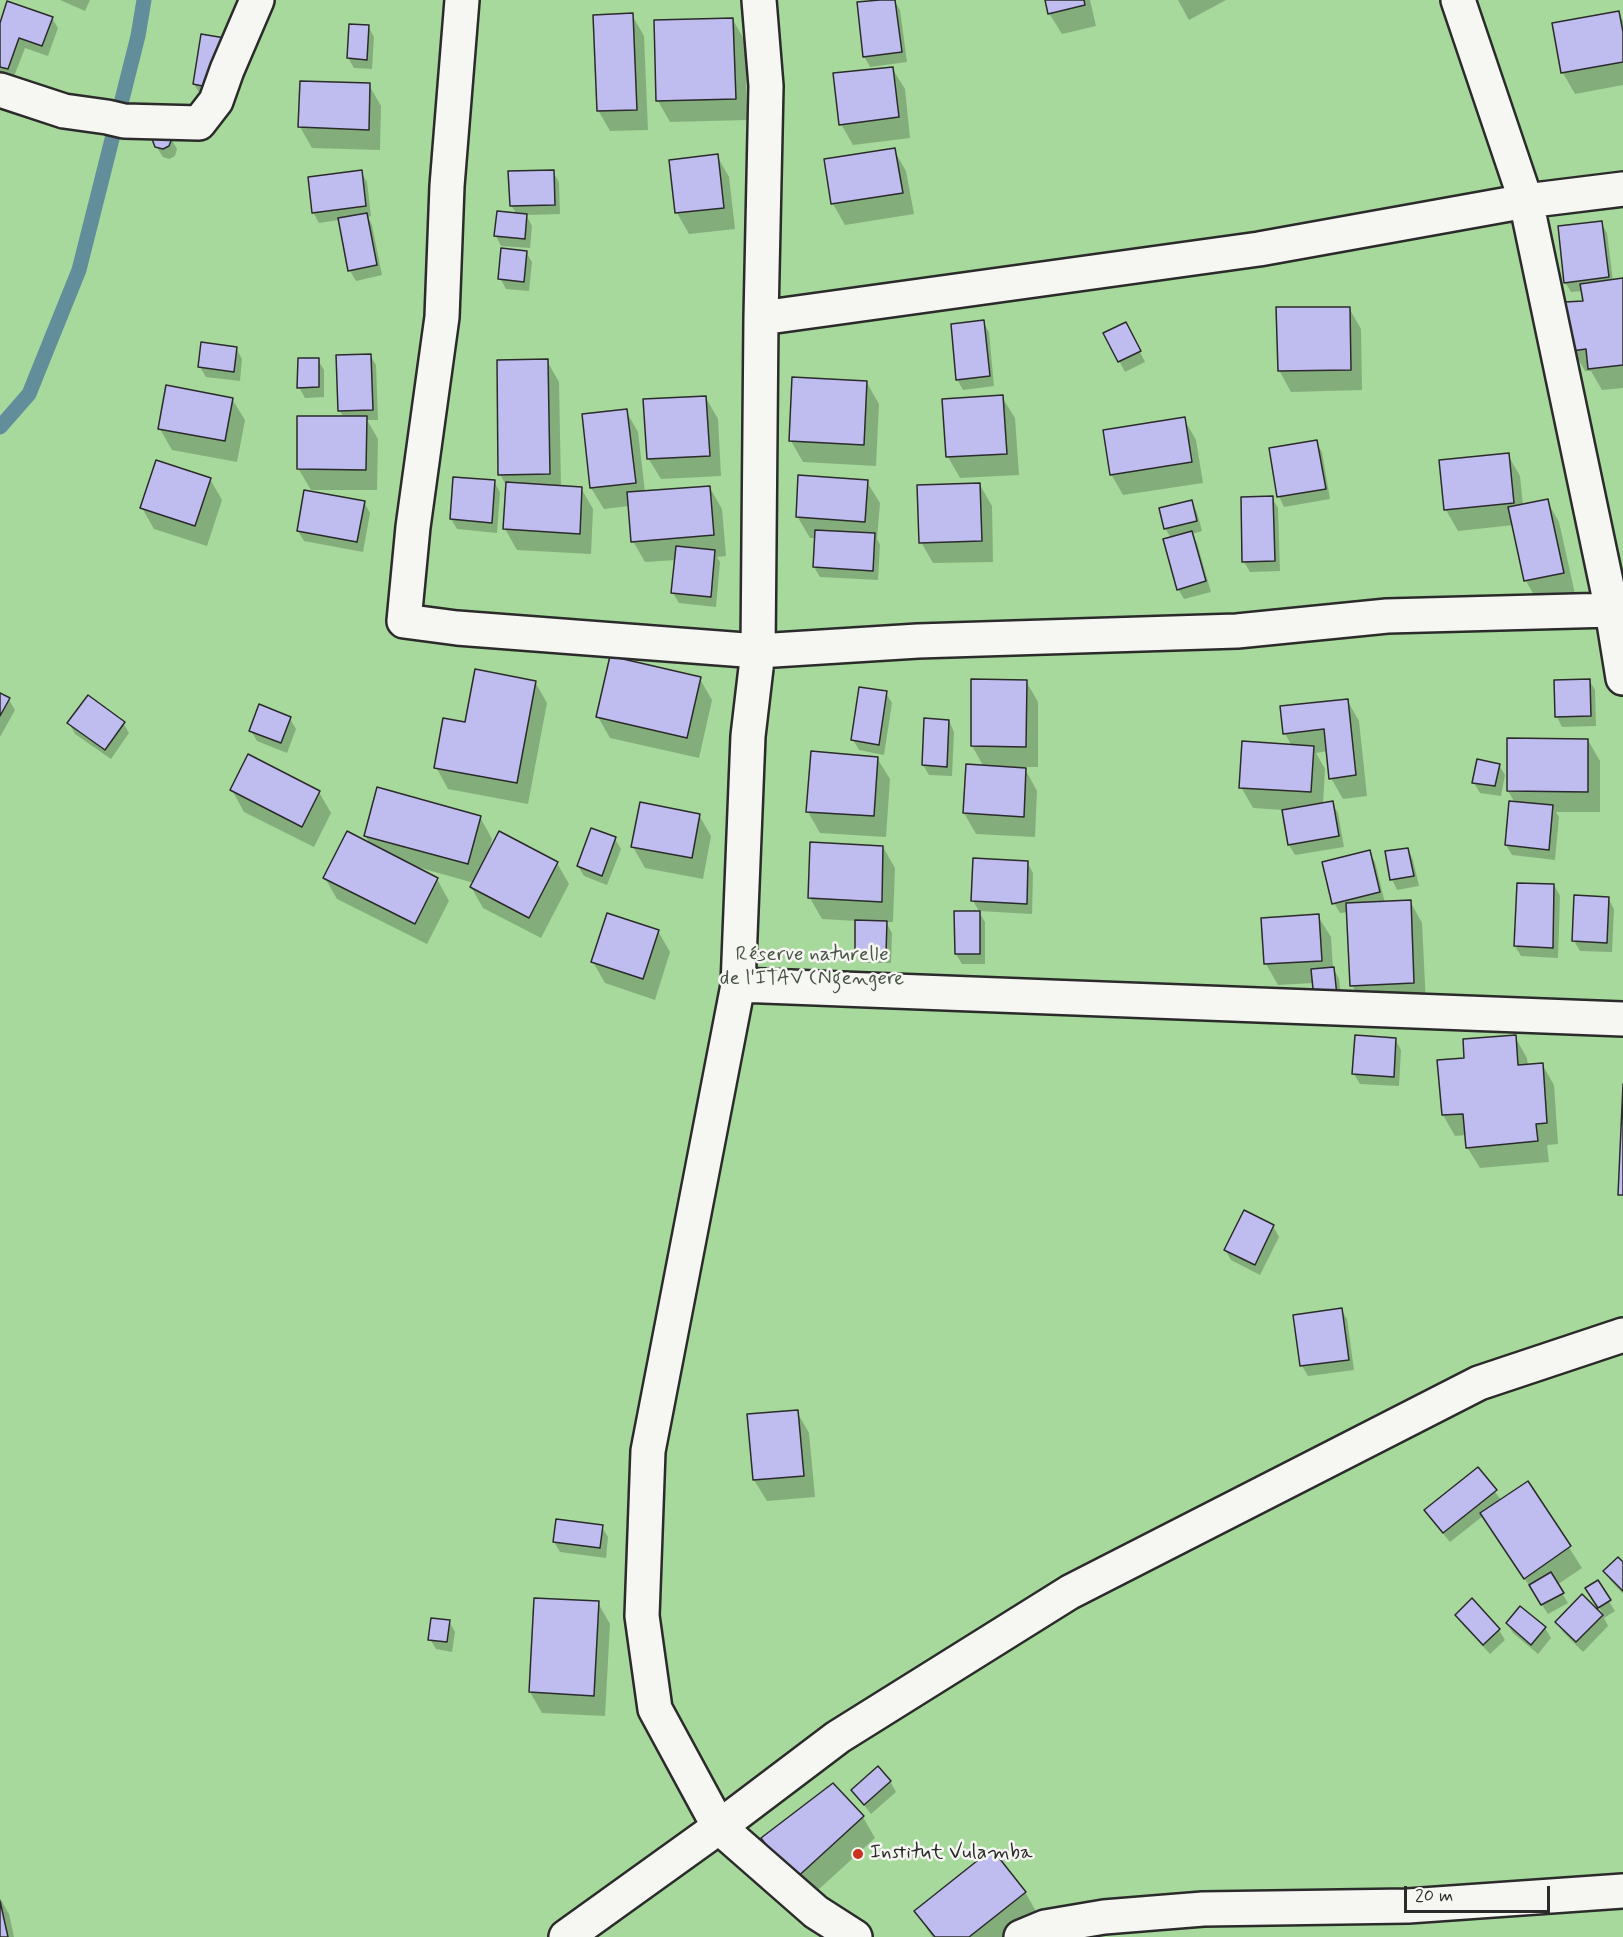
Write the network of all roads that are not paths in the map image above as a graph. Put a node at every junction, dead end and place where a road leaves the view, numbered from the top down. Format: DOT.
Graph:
graph roads {
  1 [pos="257,0"];
  2 [pos="462,0"];
  3 [pos="759,0"];
  4 [pos="1458,0"];
  5 [pos="0,90"];
  6 [pos="1623,189"];
  7 [pos="1526,201"];
  8 [pos="760,318"];
  9 [pos="1617,608"];
  10 [pos="758,651"];
  11 [pos="1623,678"];
  12 [pos="738,985"];
  13 [pos="1623,1019"];
  14 [pos="1623,1335"];
  15 [pos="719,1827"];
  16 [pos="1623,1892"];
  17 [pos="566,1937"];
  18 [pos="855,1937"];
  19 [pos="1021,1937"];
  1 -- 5 [label="street"];
  2 -- 10 [label="street"];
  3 -- 8 [label="street"];
  4 -- 7 [label="street"];
  6 -- 7 [label="street"];
  7 -- 8 [label="street"];
  7 -- 9 [label="street"];
  8 -- 10 [label="street"];
  9 -- 10 [label="street"];
  9 -- 11 [label="street"];
  10 -- 12 [label="street"];
  12 -- 13 [label="street"];
  12 -- 15 [label="street"];
  14 -- 15 [label="street"];
  15 -- 17 [label="street"];
  15 -- 18 [label="street"];
  16 -- 19 [label="street"];
}
